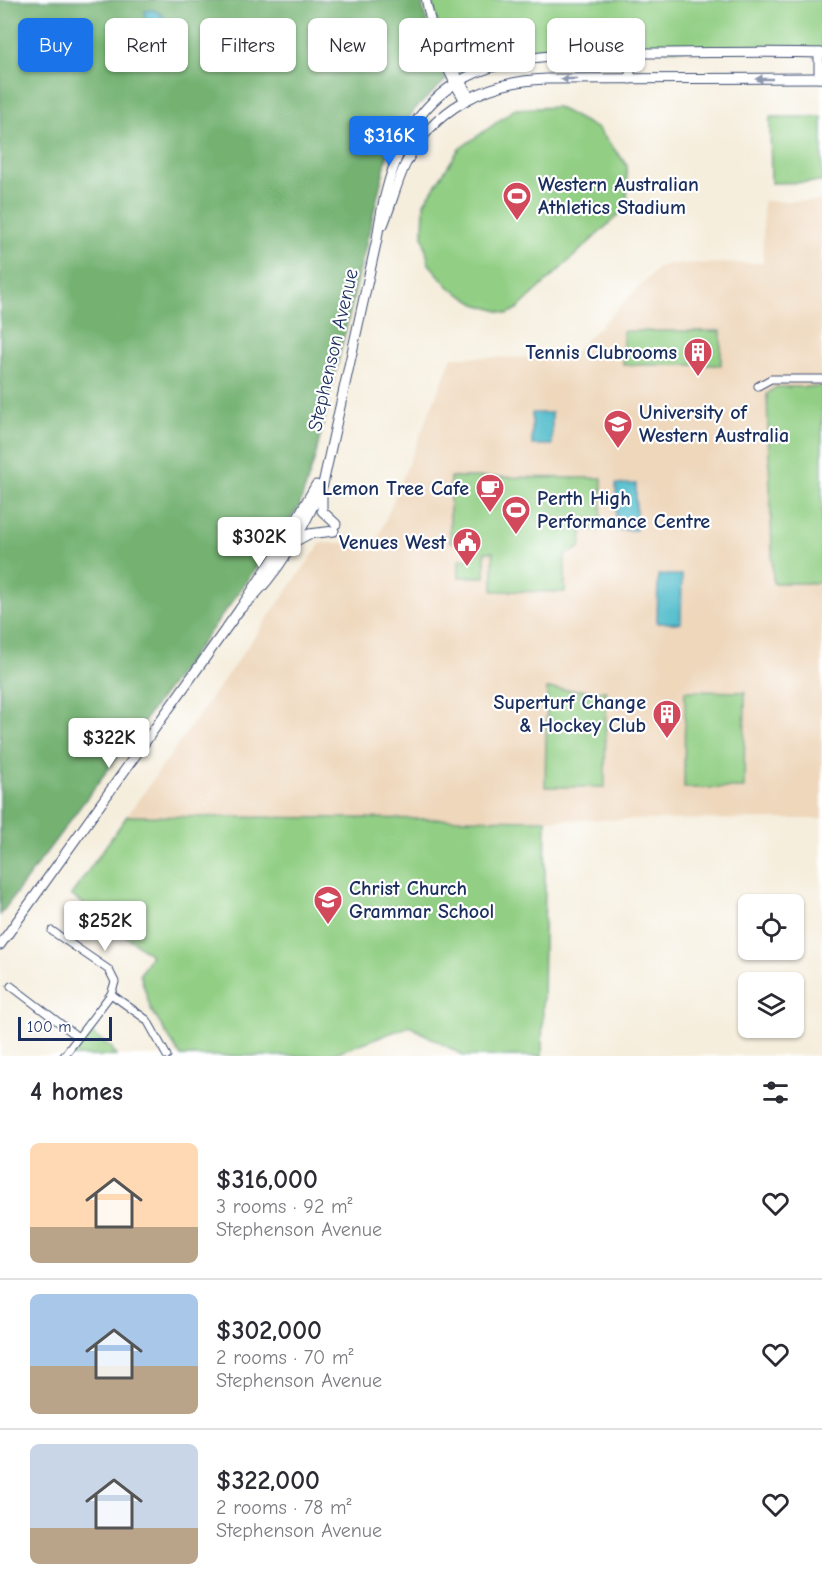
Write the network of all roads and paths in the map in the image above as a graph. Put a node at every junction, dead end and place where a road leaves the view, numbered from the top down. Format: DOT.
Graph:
graph roads {
  1 [pos="426,0"];
  2 [pos="645,53"];
  3 [pos="821,53"];
  4 [pos="547,57"];
  5 [pos="630,72"];
  6 [pos="821,78"];
  7 [pos="630,79"];
  8 [pos="457,82"];
  9 [pos="467,98"];
  10 [pos="377,239"];
  11 [pos="822,379"];
  12 [pos="758,386"];
  13 [pos="325,469"];
  14 [pos="323,484"];
  15 [pos="294,542"];
  16 [pos="240,609"];
  17 [pos="52,931"];
  18 [pos="0,945"];
  19 [pos="11,986"];
  20 [pos="111,994"];
  21 [pos="78,1037"];
  22 [pos="64,1056"];
  23 [pos="167,1056"];
  1 -- 8 [label="street"];
  2 -- 3 [label="main road, Stephenson Avenue"];
  3 -- 6 [label="main road"];
  4 -- 8 [label="main road, Stephenson Avenue"];
  5 -- 7 [label="main road"];
  6 -- 7 [label="main road, Stephenson Avenue, one-way"];
  7 -- 9 [label="main road, Stephenson Avenue, one-way"];
  8 -- 9 [label="street"];
  8 -- 10 [label="main road, Stephenson Avenue"];
  9 -- 10 [label="main road, Stephenson Avenue"];
  10 -- 13 [label="main road, Stephenson Avenue"];
  11 -- 12 [label="street"];
  13 -- 14 [label="main road, Stephenson Avenue"];
  13 -- 16 [label="main road, Stephenson Avenue"];
  14 -- 15 [label="main road, Stephenson Avenue"];
  14 -- 15 [label="main road"];
  15 -- 16 [label="main road, Stephenson Avenue"];
  16 -- 18 [label="main road, Stephenson Avenue"];
  17 -- 20 [label="street"];
  19 -- 21 [label="street"];
  20 -- 21 [label="street"];
  20 -- 23 [label="street"];
  21 -- 22 [label="street"];
}
